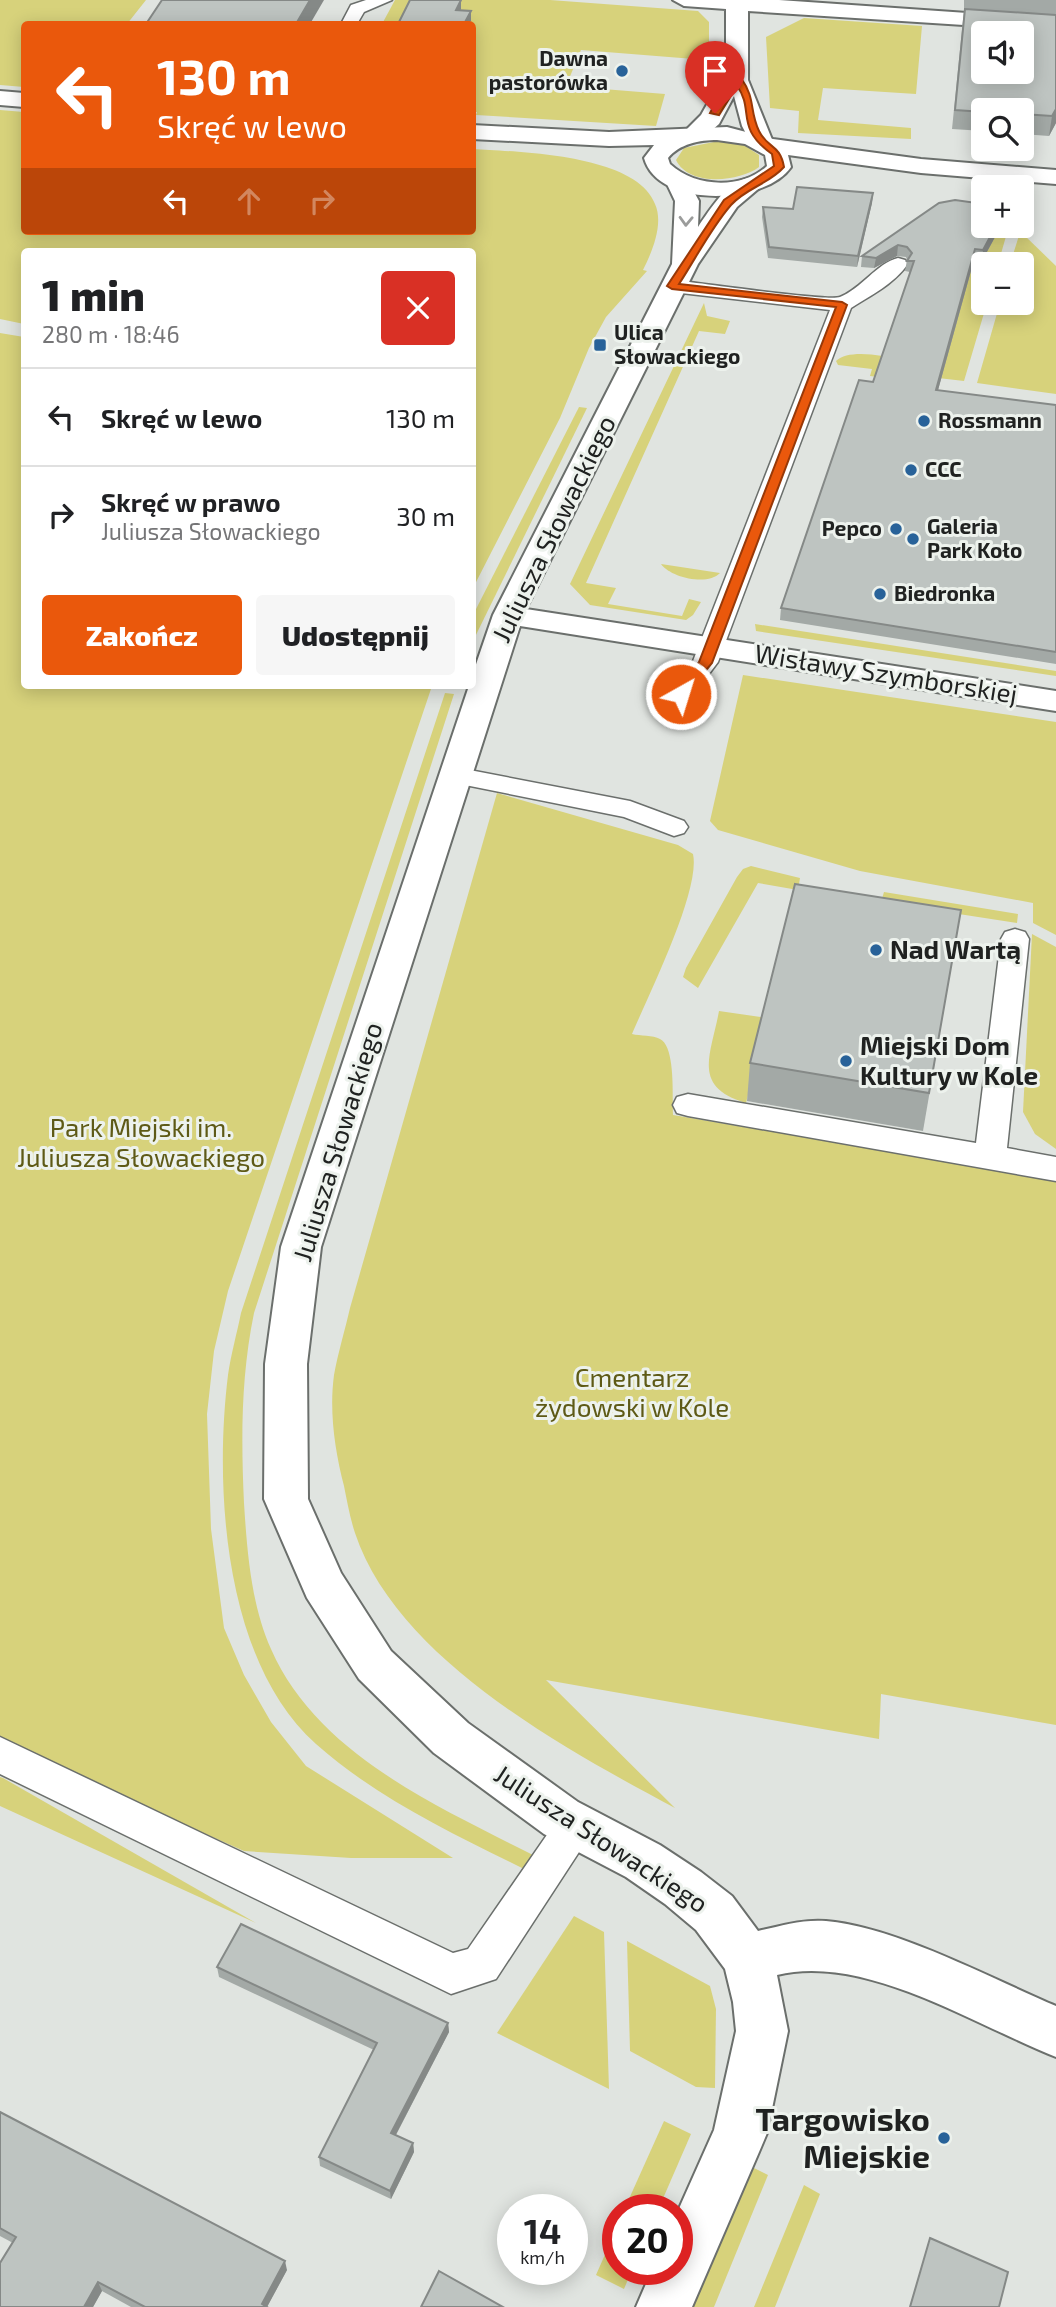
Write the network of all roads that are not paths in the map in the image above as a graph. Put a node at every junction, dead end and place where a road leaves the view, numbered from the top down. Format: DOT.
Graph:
graph roads {
  1 [pos="383,0"];
  2 [pos="684,0"];
  3 [pos="728,2"];
  4 [pos="351,21"];
  5 [pos="1056,25"];
  6 [pos="737,80"];
  7 [pos="0,98"];
  8 [pos="21,100"];
  9 [pos="476,133"];
  10 [pos="476,134"];
  11 [pos="689,136"];
  12 [pos="765,144"];
  13 [pos="921,166"];
  14 [pos="670,175"];
  15 [pos="1056,177"];
  16 [pos="759,182"];
  17 [pos="898,264"];
  18 [pos="678,275"];
  19 [pos="842,305"];
  20 [pos="508,615"];
  21 [pos="711,648"];
  22 [pos="681,694"];
  23 [pos="1056,701"];
  24 [pos="454,775"];
  25 [pos="674,827"];
  26 [pos="1015,939"];
  27 [pos="688,1105"];
  28 [pos="990,1157"];
  29 [pos="1056,1169"];
  30 [pos="0,1755"];
  31 [pos="576,1826"];
  32 [pos="747,1958"];
  33 [pos="1056,2032"];
  34 [pos="664,2307"];
  1 -- 4 [label="lane"];
  2 -- 3 [label="street"];
  3 -- 5 [label="street"];
  3 -- 6 [label="street"];
  6 -- 11 [label="street"];
  6 -- 12 [label="street"];
  7 -- 8 [label="street"];
  9 -- 11 [label="street"];
  10 -- 14 [label="street"];
  11 -- 12 [label="street"];
  11 -- 14 [label="street"];
  12 -- 13 [label="street"];
  12 -- 16 [label="street"];
  13 -- 15 [label="street"];
  13 -- 16 [label="street"];
  14 -- 16 [label="street"];
  14 -- 18 [label="street, Juliusza Słowackiego, one-way"];
  16 -- 18 [label="street, Juliusza Słowackiego"];
  17 -- 19 [label="lane"];
  18 -- 19 [label="lane"];
  18 -- 20 [label="street, Juliusza Słowackiego"];
  19 -- 21 [label="lane"];
  20 -- 21 [label="street, Wisławy Szymborskiej"];
  20 -- 24 [label="street, Juliusza Słowackiego"];
  21 -- 22 [label="lane"];
  21 -- 23 [label="street, Wisławy Szymborskiej"];
  24 -- 25 [label="lane"];
  24 -- 31 [label="street, Juliusza Słowackiego"];
  26 -- 28 [label="lane"];
  27 -- 28 [label="lane"];
  28 -- 29 [label="lane"];
  30 -- 31 [label="lane"];
  31 -- 32 [label="street, Juliusza Słowackiego"];
  32 -- 33 [label="street"];
  32 -- 34 [label="street"];
}
